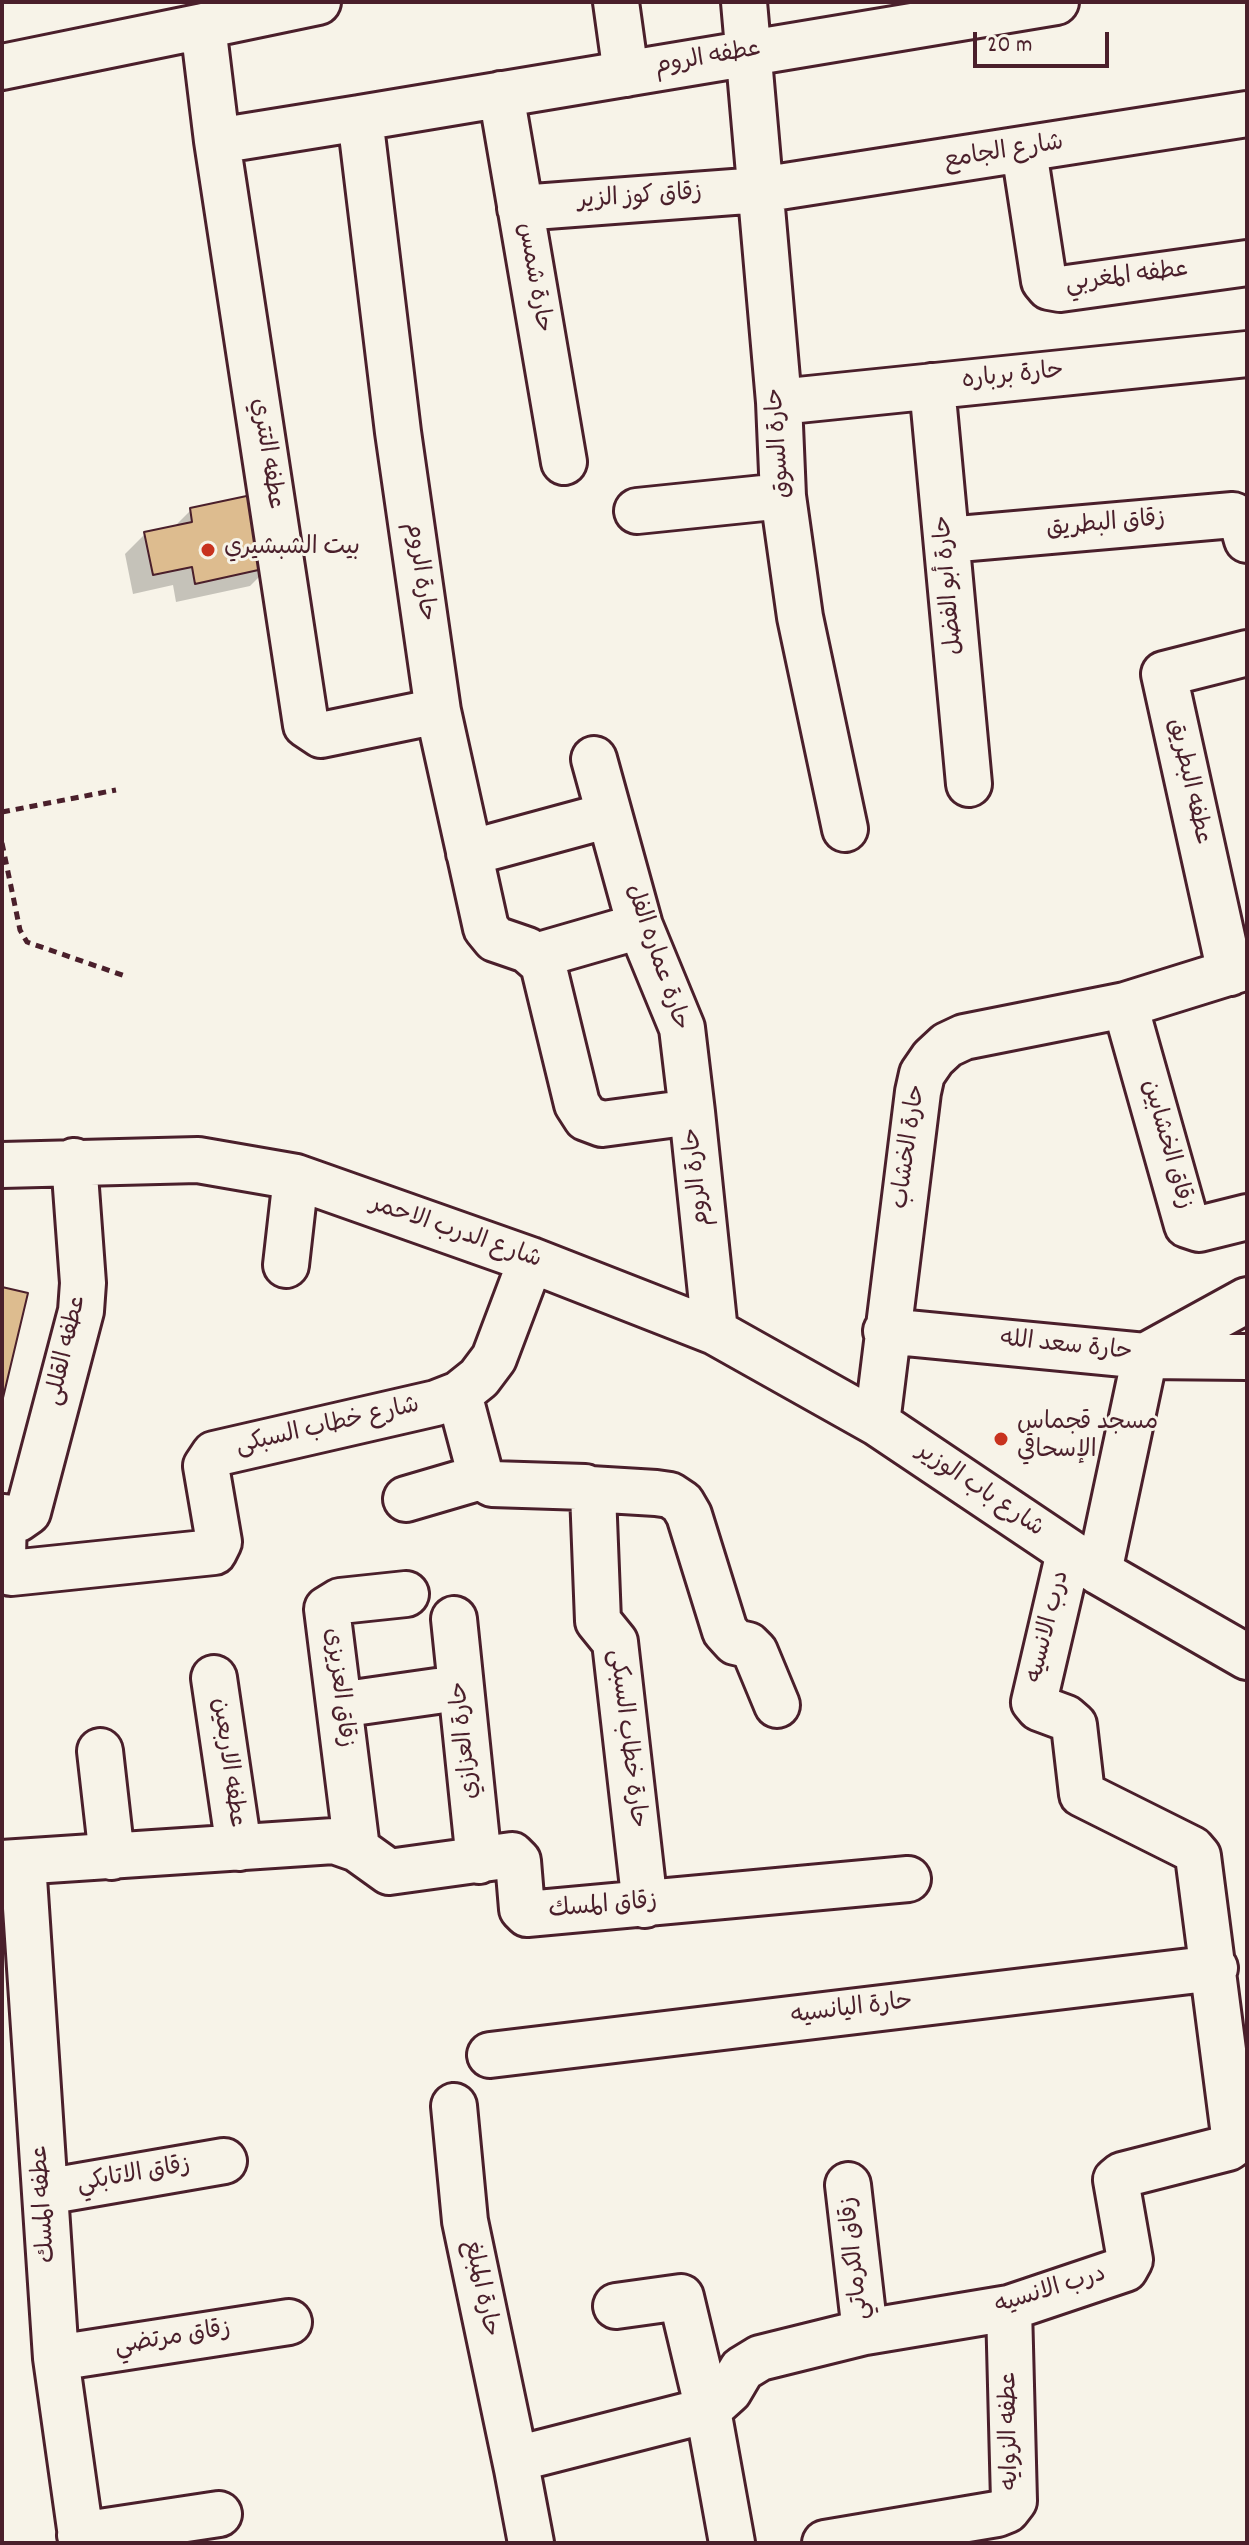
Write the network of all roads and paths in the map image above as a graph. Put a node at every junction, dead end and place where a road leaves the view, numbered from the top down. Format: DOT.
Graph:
graph roads {
  1 [pos="318,2"];
  2 [pos="616,2"];
  3 [pos="744,2"];
  4 [pos="1056,2"];
  5 [pos="203,26"];
  6 [pos="749,53"];
  7 [pos="2,67"];
  8 [pos="626,74"];
  9 [pos="501,94"];
  10 [pos="1247,114"];
  11 [pos="360,118"];
  12 [pos="217,141"];
  13 [pos="1024,151"];
  14 [pos="760,190"];
  15 [pos="520,208"];
  16 [pos="1247,263"];
  17 [pos="1247,354"];
  18 [pos="932,386"];
  19 [pos="779,402"];
  20 [pos="564,462"];
  21 [pos="783,496"];
  22 [pos="637,511"];
  23 [pos="947,540"];
  24 [pos="1247,540"];
  25 [pos="1247,653"];
  26 [pos="438,711"];
  27 [pos="594,759"];
  28 [pos="969,784"];
  29 [pos="116,790"];
  30 [pos="2,812"];
  31 [pos="609,815"];
  32 [pos="845,829"];
  33 [pos="2,843"];
  34 [pos="469,853"];
  35 [pos="5,869"];
  36 [pos="640,926"];
  37 [pos="536,956"];
  38 [pos="1239,970"];
  39 [pos="125,976"];
  40 [pos="1125,1005"];
  41 [pos="692,1112"];
  42 [pos="74,1161"];
  43 [pos="2,1165"];
  44 [pos="296,1177"];
  45 [pos="1247,1217"];
  46 [pos="531,1260"];
  47 [pos="286,1265"];
  48 [pos="1247,1300"];
  49 [pos="886,1331"];
  50 [pos="715,1332"];
  51 [pos="1145,1356"];
  52 [pos="1247,1357"];
  53 [pos="459,1394"];
  54 [pos="877,1423"];
  55 [pos="481,1477"];
  56 [pos="590,1489"];
  57 [pos="406,1499"];
  58 [pos="3,1517"];
  59 [pos="1084,1562"];
  60 [pos="406,1594"];
  61 [pos="454,1619"];
  62 [pos="1246,1654"];
  63 [pos="214,1678"];
  64 [pos="437,1691"];
  65 [pos="339,1705"];
  66 [pos="777,1705"];
  67 [pos="100,1751"];
  68 [pos="239,1848"];
  69 [pos="357,1849"];
  70 [pos="112,1857"];
  71 [pos="479,1861"];
  72 [pos="12,1863"];
  73 [pos="908,1879"];
  74 [pos="645,1905"];
  75 [pos="1215,1968"];
  76 [pos="490,2055"];
  77 [pos="454,2106"];
  78 [pos="224,2161"];
  79 [pos="848,2185"];
  80 [pos="45,2192"];
  81 [pos="616,2306"];
  82 [pos="1009,2308"];
  83 [pos="289,2322"];
  84 [pos="865,2332"];
  85 [pos="56,2358"];
  86 [pos="708,2410"];
  87 [pos="517,2469"];
  88 [pos="219,2514"];
  89 [pos="81,2539"];
  90 [pos="531,2543"];
  91 [pos="732,2543"];
  92 [pos="825,2543"];
  1 -- 5 [label="street"];
  2 -- 8 [label="street"];
  3 -- 6 [label="street, حارة السوق"];
  4 -- 6 [label="street, عطفه الروم"];
  5 -- 7 [label="street"];
  5 -- 12 [label="street"];
  6 -- 8 [label="street, عطفه الروم"];
  6 -- 14 [label="street, حارة السوق"];
  8 -- 9 [label="street, عطفه الروم"];
  9 -- 11 [label="street, عطفه الروم"];
  9 -- 15 [label="street, حارة شمس"];
  10 -- 13 [label="street, شارع الجامع"];
  11 -- 12 [label="street"];
  11 -- 26 [label="street, حارة الروم"];
  12 -- 26 [label="street, عطفه التتري"];
  13 -- 14 [label="street, شارع الجامع"];
  13 -- 16 [label="street, عطفه المغربي"];
  14 -- 15 [label="street, زقاق كوز الزير"];
  14 -- 19 [label="street, حارة السوق"];
  15 -- 20 [label="street, حارة شمس"];
  17 -- 18 [label="street, حارة برباره"];
  18 -- 19 [label="street, حارة برباره"];
  18 -- 23 [label="street, حارة أبو الفضل"];
  19 -- 21 [label="street, حارة السوق"];
  21 -- 22 [label="street"];
  21 -- 32 [label="street, حارة السوق"];
  23 -- 24 [label="street, زقاق البطريق"];
  23 -- 28 [label="street, حارة أبو الفضل"];
  25 -- 38 [label="street, عطفه البطريق"];
  26 -- 34 [label="street, حارة الروم"];
  27 -- 31 [label="street, حارة عماره الفل"];
  29 -- 30 [label="path"];
  31 -- 34 [label="street"];
  31 -- 36 [label="street, حارة عماره الفل"];
  33 -- 35 [label="path"];
  34 -- 37 [label="street, حارة الروم"];
  35 -- 39 [label="path"];
  36 -- 37 [label="street"];
  36 -- 41 [label="street, حارة عماره الفل"];
  37 -- 41 [label="street, حارة الروم"];
  38 -- 40 [label="street, حارة الخشاب"];
  40 -- 45 [label="street, زقاق الخشابين"];
  40 -- 49 [label="street, حارة الخشاب"];
  41 -- 50 [label="street, حارة الروم"];
  42 -- 43 [label="street, شارع الدرب الاحمر"];
  42 -- 44 [label="street, شارع الدرب الاحمر"];
  42 -- 58 [label="street, عطفه القللى"];
  44 -- 46 [label="street, شارع الدرب الاحمر"];
  44 -- 47 [label="street"];
  46 -- 50 [label="street, شارع الدرب الاحمر"];
  46 -- 53 [label="street, شارع خطاب السبكى"];
  48 -- 51 [label="street"];
  49 -- 51 [label="street, حارة سعد الله"];
  49 -- 54 [label="street, حارة الخشاب"];
  50 -- 54 [label="street, شارع الدرب الاحمر"];
  51 -- 52 [label="street, حارة سعد الله"];
  51 -- 59 [label="street"];
  53 -- 55 [label="street"];
  53 -- 58 [label="street, شارع خطاب السبكى"];
  54 -- 59 [label="street, شارع باب الوزير"];
  55 -- 56 [label="street"];
  55 -- 57 [label="street"];
  56 -- 66 [label="street"];
  56 -- 74 [label="street, حارة خطاب السبكى"];
  59 -- 62 [label="street, شارع باب الوزير"];
  59 -- 75 [label="street, درب الانسيه"];
  60 -- 65 [label="street, زقاق العزيزى"];
  61 -- 71 [label="street, حارة العزازي"];
  63 -- 68 [label="street, عطفه الاربعين"];
  64 -- 65 [label="street"];
  65 -- 69 [label="street, زقاق العزيزى"];
  67 -- 70 [label="street"];
  68 -- 69 [label="street, زقاق المسك"];
  68 -- 70 [label="street, زقاق المسك"];
  69 -- 71 [label="street, زقاق المسك"];
  70 -- 72 [label="street, زقاق المسك"];
  71 -- 74 [label="street, زقاق المسك"];
  72 -- 80 [label="street, عطفه المسك"];
  73 -- 74 [label="street, زقاق المسك"];
  75 -- 76 [label="street, حارة اليانسيه"];
  75 -- 82 [label="street, درب الانسيه"];
  77 -- 87 [label="street, حارة المبلغ"];
  78 -- 80 [label="street, زقاق الاتابكي"];
  79 -- 84 [label="street, زقاق الكرماتي"];
  80 -- 85 [label="street, عطفه المسك"];
  81 -- 86 [label="street"];
  82 -- 84 [label="street, درب الانسيه"];
  82 -- 92 [label="street, عطفه الزوايه"];
  83 -- 85 [label="street, زقاق مرتضي"];
  84 -- 86 [label="street, درب الانسيه"];
  85 -- 89 [label="street, عطفه المسك"];
  86 -- 87 [label="street"];
  86 -- 91 [label="street"];
  87 -- 90 [label="street"];
  88 -- 89 [label="street"];
}
